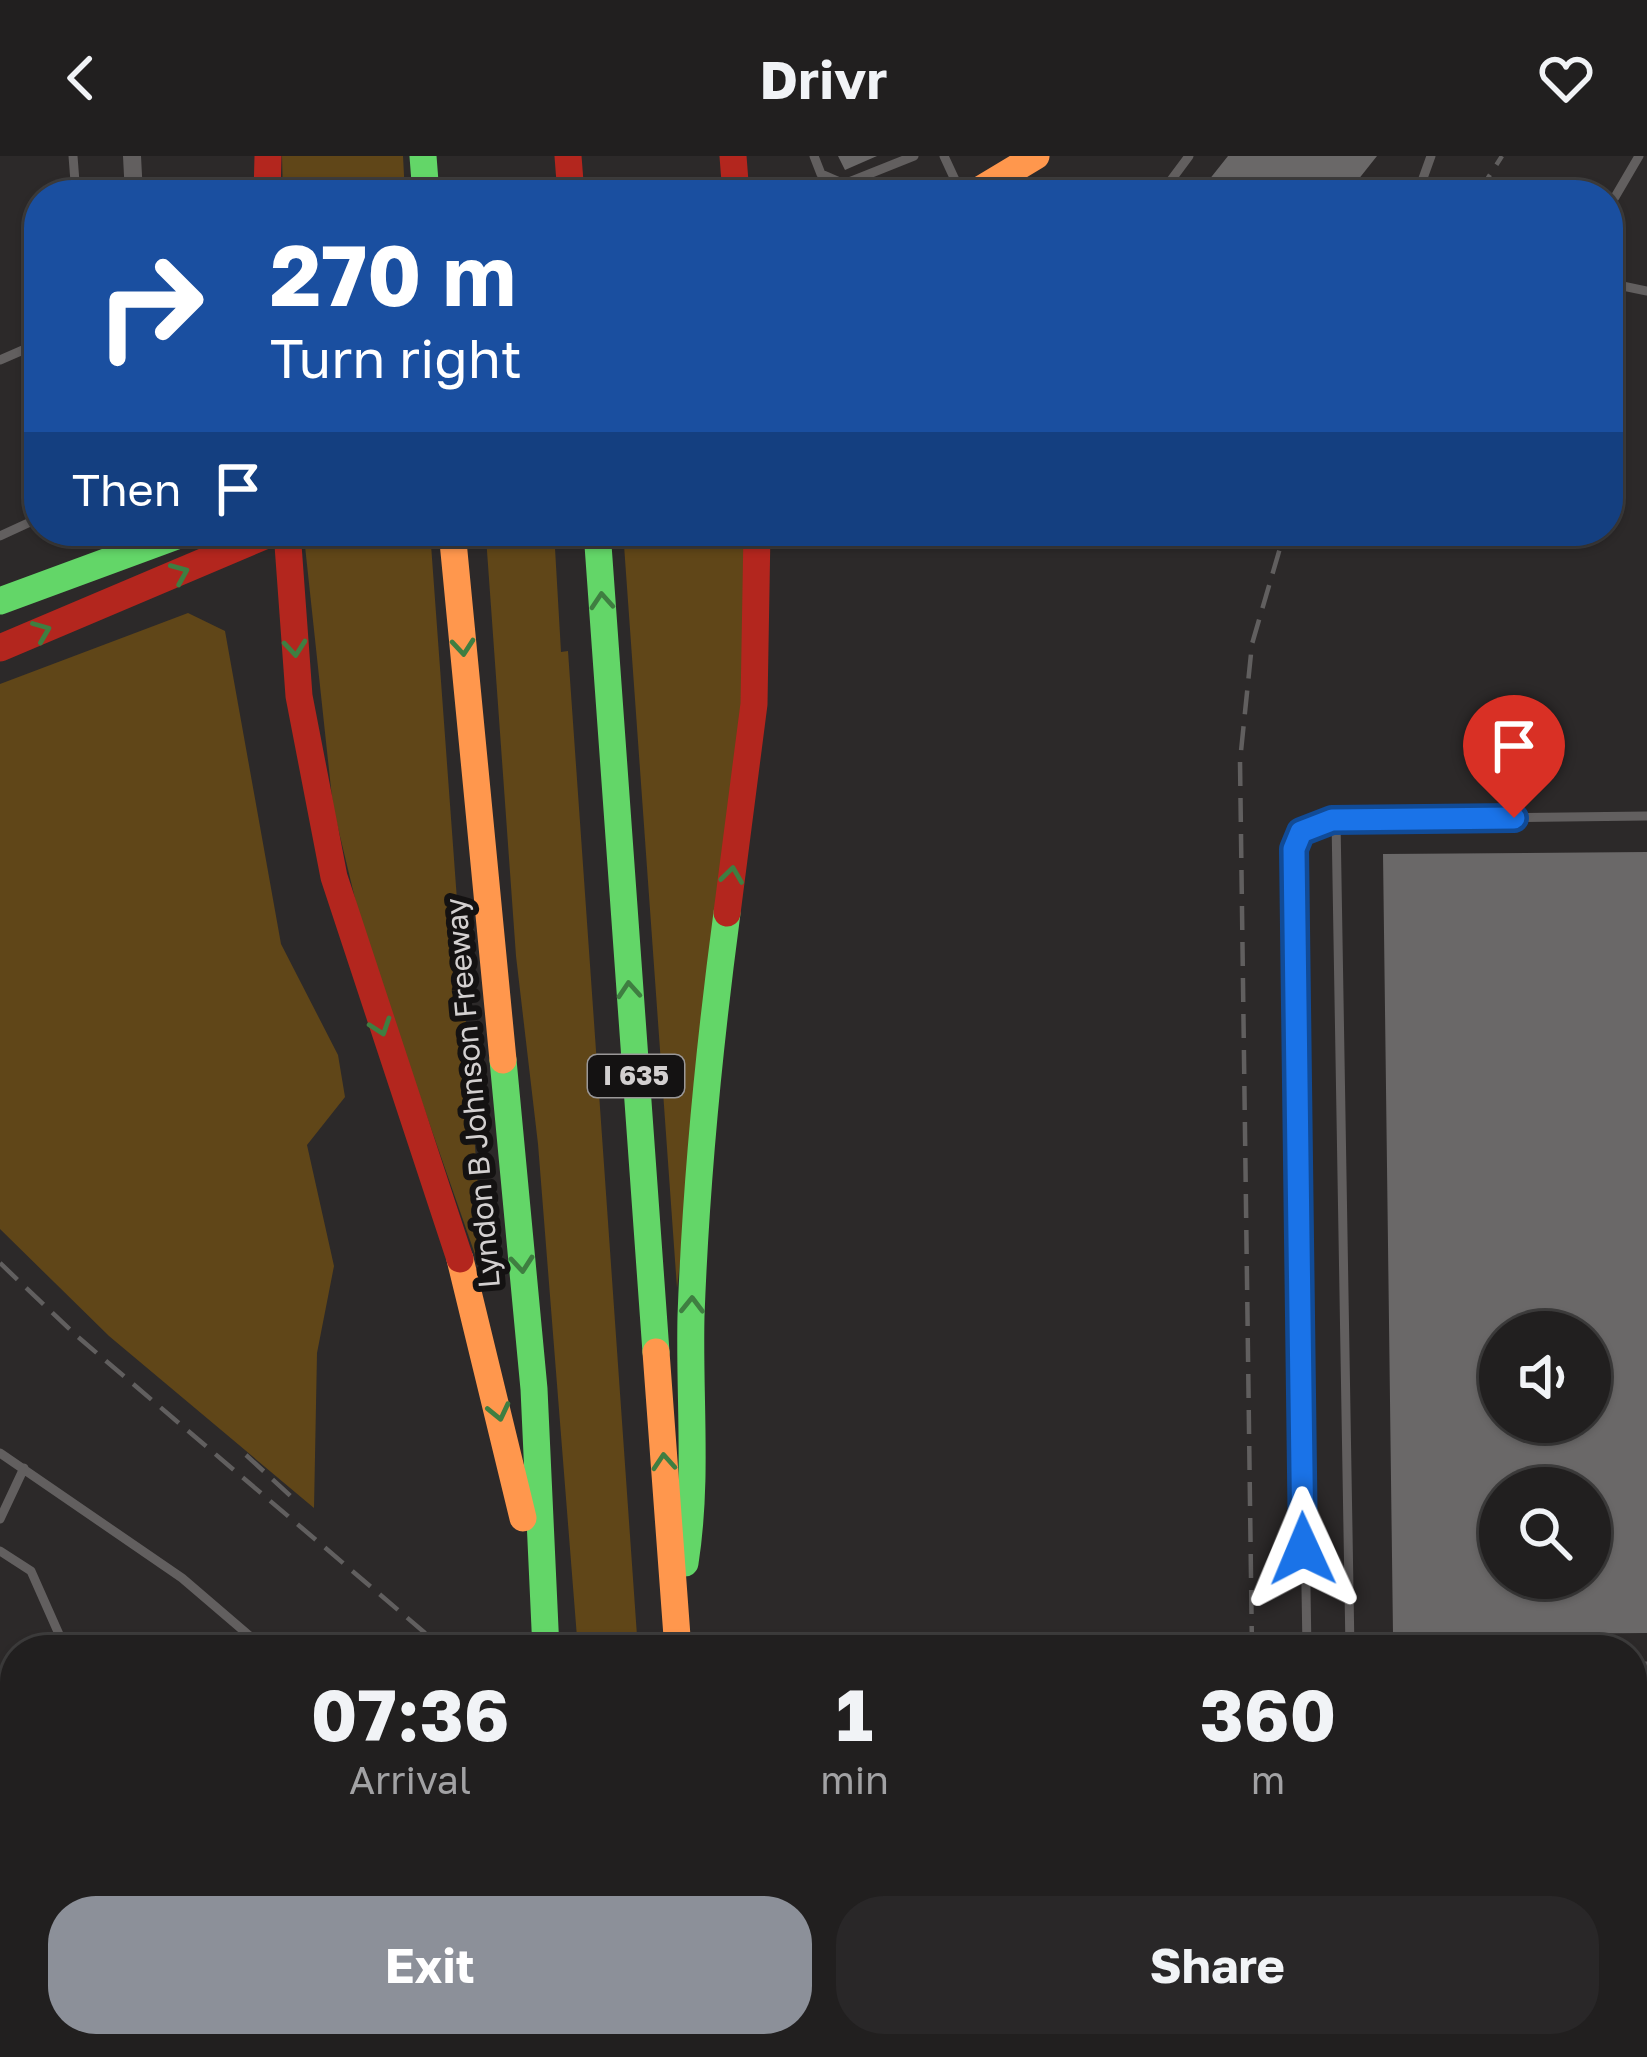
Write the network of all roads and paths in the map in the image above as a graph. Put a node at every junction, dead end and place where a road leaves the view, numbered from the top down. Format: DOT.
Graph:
graph roads {
  1 [pos="814,156"];
  2 [pos="914,156"];
  3 [pos="1036,156"];
  4 [pos="1639,156"];
  5 [pos="835,180"];
  6 [pos="854,180"];
  7 [pos="1012,180"];
  8 [pos="1623,183"];
  9 [pos="150,546"];
  10 [pos="241,546"];
  11 [pos="288,546"];
  12 [pos="453,546"];
  13 [pos="598,546"];
  14 [pos="757,546"];
  15 [pos="69,576"];
  16 [pos="0,601"];
  17 [pos="84,613"];
  18 [pos="0,648"];
  19 [pos="1647,816"];
  20 [pos="1336,820"];
  21 [pos="0,1453"];
  22 [pos="24,1468"];
  23 [pos="0,1520"];
  24 [pos="0,1551"];
  25 [pos="540,1590"];
  26 [pos="675,1621"];
  27 [pos="60,1635"];
  28 [pos="248,1635"];
  29 [pos="544,1635"];
  30 [pos="676,1635"];
  31 [pos="1307,1635"];
  32 [pos="1350,1635"];
  1 -- 5 [label="lane"];
  2 -- 6 [label="lane"];
  3 -- 7 [label="main road"];
  4 -- 8 [label="lane"];
  9 -- 15 [label="main road"];
  17 -- 10 [label="main road, one-way"];
  11 -- 25 [label="main road, one-way"];
  12 -- 25 [label="main road, Lyndon B Johnson Freeway, one-way"];
  26 -- 13 [label="main road, I 635, one-way"];
  26 -- 14 [label="main road, one-way"];
  15 -- 16 [label="main road"];
  15 -- 17 [label="main road"];
  18 -- 17 [label="main road, one-way"];
  19 -- 20 [label="lane"];
  20 -- 31 [label="lane"];
  20 -- 32 [label="lane"];
  21 -- 22 [label="lane"];
  22 -- 23 [label="lane"];
  22 -- 28 [label="lane"];
  24 -- 27 [label="lane"];
  25 -- 29 [label="main road, Lyndon B Johnson Freeway"];
  26 -- 30 [label="main road, I 635"];
}
